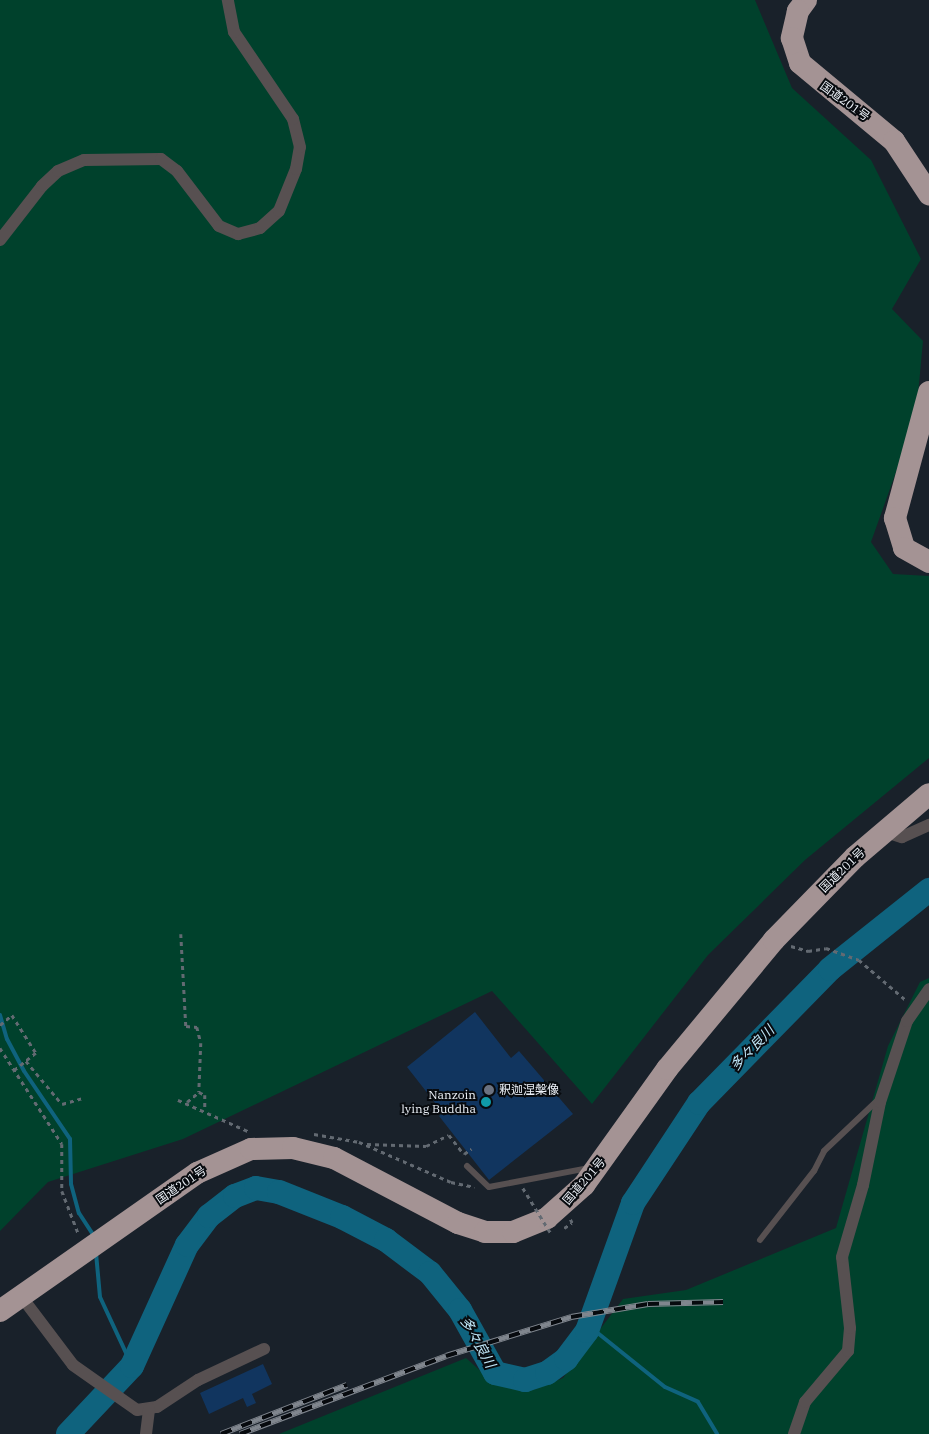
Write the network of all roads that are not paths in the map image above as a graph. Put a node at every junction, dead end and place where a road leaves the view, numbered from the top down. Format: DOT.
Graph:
graph roads {
  1 [pos="228,0"];
  2 [pos="806,0"];
  3 [pos="929,194"];
  4 [pos="0,240"];
  5 [pos="929,392"];
  6 [pos="929,562"];
  7 [pos="929,794"];
  8 [pos="929,825"];
  9 [pos="883,831"];
  10 [pos="929,989"];
  11 [pos="881,1097"];
  12 [pos="468,1166"];
  13 [pos="598,1167"];
  14 [pos="760,1240"];
  15 [pos="21,1296"];
  16 [pos="0,1311"];
  17 [pos="264,1349"];
  18 [pos="149,1409"];
  19 [pos="146,1434"];
  20 [pos="794,1434"];
  1 -- 4 [label="street"];
  2 -- 3 [label="highway, 国道201号"];
  5 -- 6 [label="highway"];
  7 -- 9 [label="highway, 国道201号"];
  8 -- 9 [label="street"];
  9 -- 13 [label="highway, 国道201号"];
  10 -- 11 [label="street"];
  11 -- 14 [label="lane"];
  11 -- 20 [label="street"];
  12 -- 13 [label="lane"];
  13 -- 15 [label="highway, 国道201号"];
  15 -- 16 [label="highway, 国道201号"];
  15 -- 18 [label="street"];
  17 -- 18 [label="street"];
  18 -- 19 [label="street"];
}
